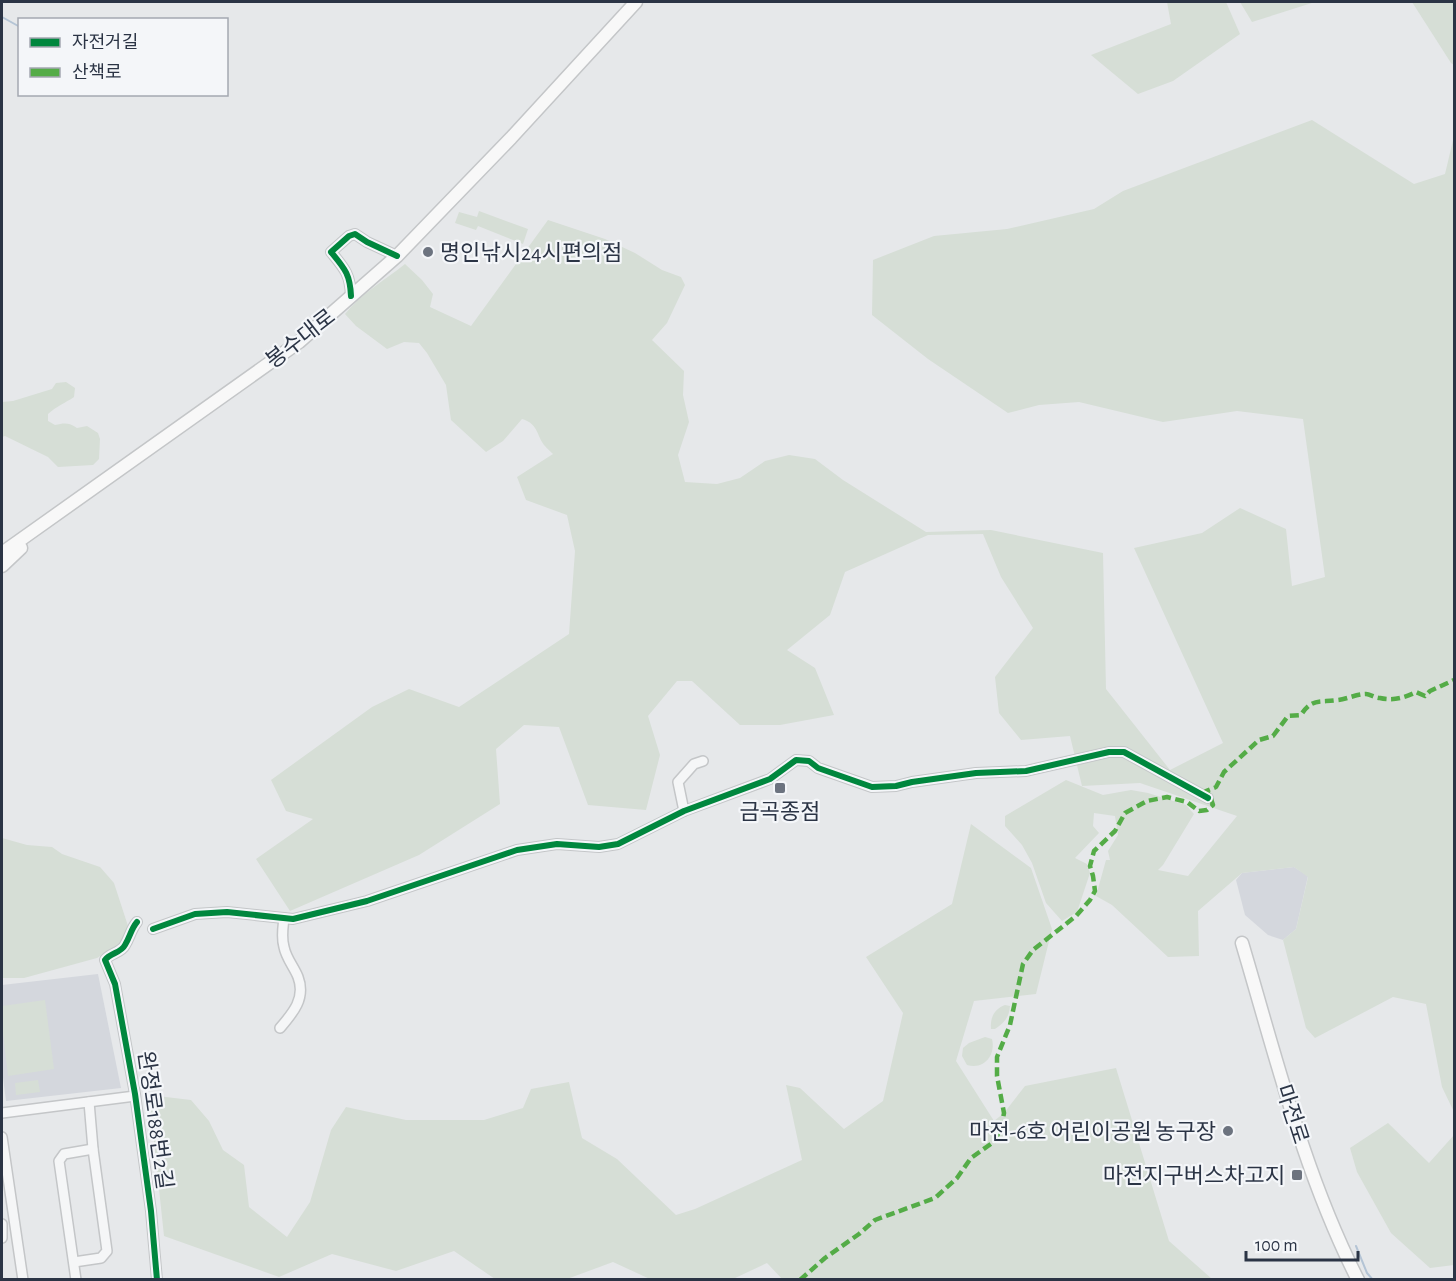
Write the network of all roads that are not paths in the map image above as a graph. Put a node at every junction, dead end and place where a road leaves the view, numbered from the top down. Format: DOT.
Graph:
graph roads {
  1 [pos="636,2"];
  2 [pos="398,256"];
  3 [pos="351,296"];
  4 [pos="45,524"];
  5 [pos="2,554"];
  6 [pos="2,566"];
  7 [pos="703,761"];
  8 [pos="1208,798"];
  9 [pos="684,811"];
  10 [pos="284,918"];
  11 [pos="137,922"];
  12 [pos="153,929"];
  13 [pos="1242,943"];
  14 [pos="280,1028"];
  15 [pos="135,1096"];
  16 [pos="89,1102"];
  17 [pos="2,1113"];
  18 [pos="2,1137"];
  19 [pos="93,1149"];
  20 [pos="16,1230"];
  21 [pos="2,1232"];
  22 [pos="74,1262"];
  23 [pos="23,1280"];
  24 [pos="76,1280"];
  25 [pos="157,1280"];
  26 [pos="1358,1280"];
  1 -- 2 [label="main road, 봉수대로"];
  2 -- 3 [label="main road, 봉수대로"];
  2 -- 3 [label="street"];
  3 -- 4 [label="main road, 봉수대로"];
  4 -- 5 [label="main road, 봉수대로"];
  4 -- 6 [label="main road"];
  7 -- 9 [label="street"];
  8 -- 9 [label="street"];
  9 -- 10 [label="street"];
  10 -- 12 [label="street"];
  10 -- 14 [label="street"];
  11 -- 15 [label="street, 완정로188번2길"];
  13 -- 26 [label="main road, 마전로"];
  15 -- 16 [label="street"];
  15 -- 25 [label="street, 완정로188번2길"];
  16 -- 17 [label="street"];
  16 -- 19 [label="street"];
  18 -- 20 [label="street"];
  19 -- 22 [label="street"];
  19 -- 22 [label="street"];
  20 -- 21 [label="street"];
  20 -- 23 [label="street"];
  22 -- 24 [label="street"];
}
